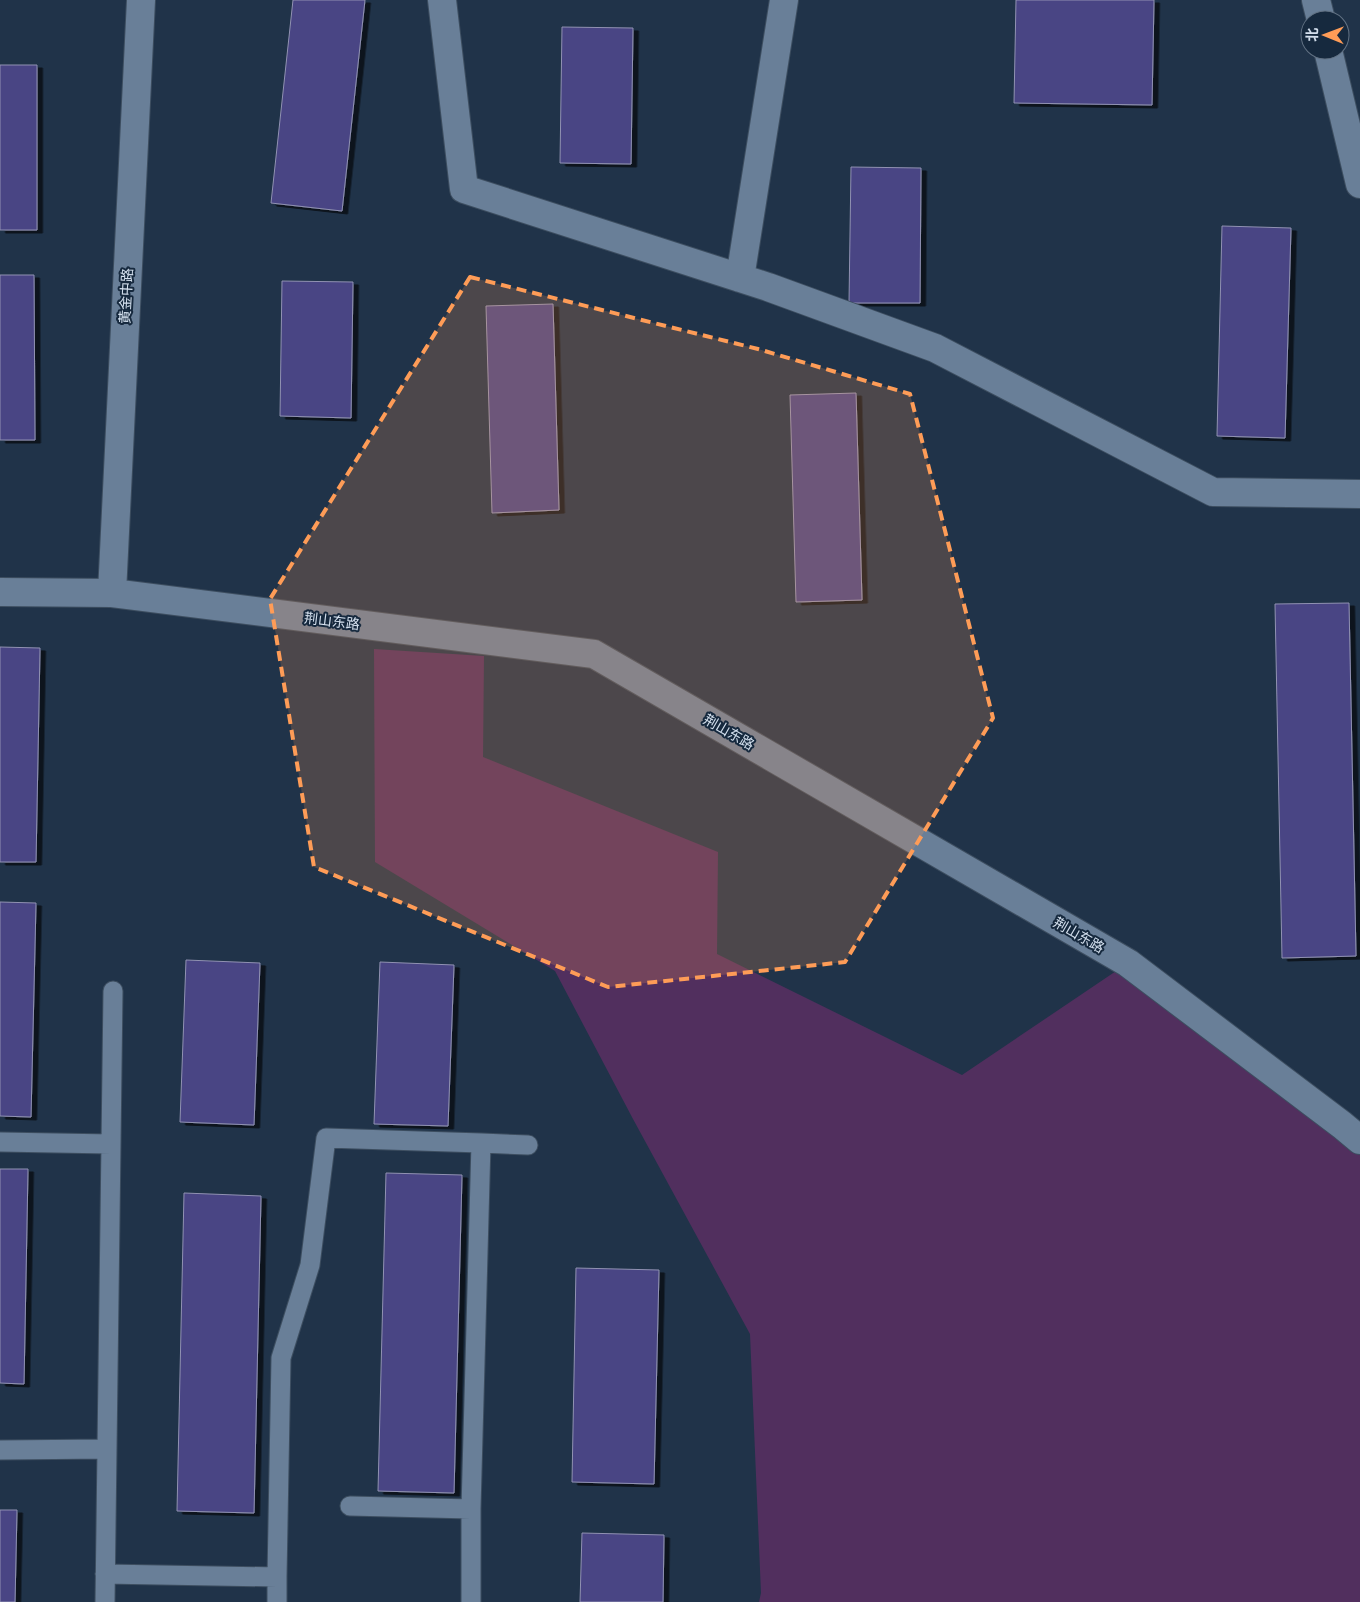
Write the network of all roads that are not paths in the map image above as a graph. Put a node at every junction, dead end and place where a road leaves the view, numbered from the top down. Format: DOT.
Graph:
graph roads {
  1 [pos="141,0"];
  2 [pos="442,0"];
  3 [pos="784,0"];
  4 [pos="1330,60"];
  5 [pos="1360,184"];
  6 [pos="740,278"];
  7 [pos="1360,494"];
  8 [pos="0,592"];
  9 [pos="112,593"];
  10 [pos="113,991"];
  11 [pos="1360,1140"];
  12 [pos="0,1142"];
  13 [pos="482,1143"];
  14 [pos="111,1144"];
  15 [pos="528,1145"];
  16 [pos="107,1449"];
  17 [pos="0,1450"];
  18 [pos="350,1506"];
  19 [pos="472,1509"];
  20 [pos="105,1574"];
  21 [pos="278,1577"];
  22 [pos="105,1602"];
  23 [pos="277,1602"];
  24 [pos="471,1602"];
  1 -- 9 [label="street, 黄金中路"];
  2 -- 6 [label="street"];
  3 -- 6 [label="street"];
  4 -- 5 [label="street"];
  6 -- 7 [label="street"];
  8 -- 9 [label="street, 荆山东路"];
  9 -- 11 [label="street, 荆山东路"];
  10 -- 14 [label="lane"];
  12 -- 14 [label="lane"];
  13 -- 15 [label="lane"];
  13 -- 19 [label="lane"];
  13 -- 21 [label="lane"];
  14 -- 16 [label="lane"];
  16 -- 17 [label="lane"];
  16 -- 20 [label="lane"];
  18 -- 19 [label="lane"];
  19 -- 24 [label="lane"];
  20 -- 21 [label="lane"];
  20 -- 22 [label="lane"];
  21 -- 23 [label="lane"];
}
